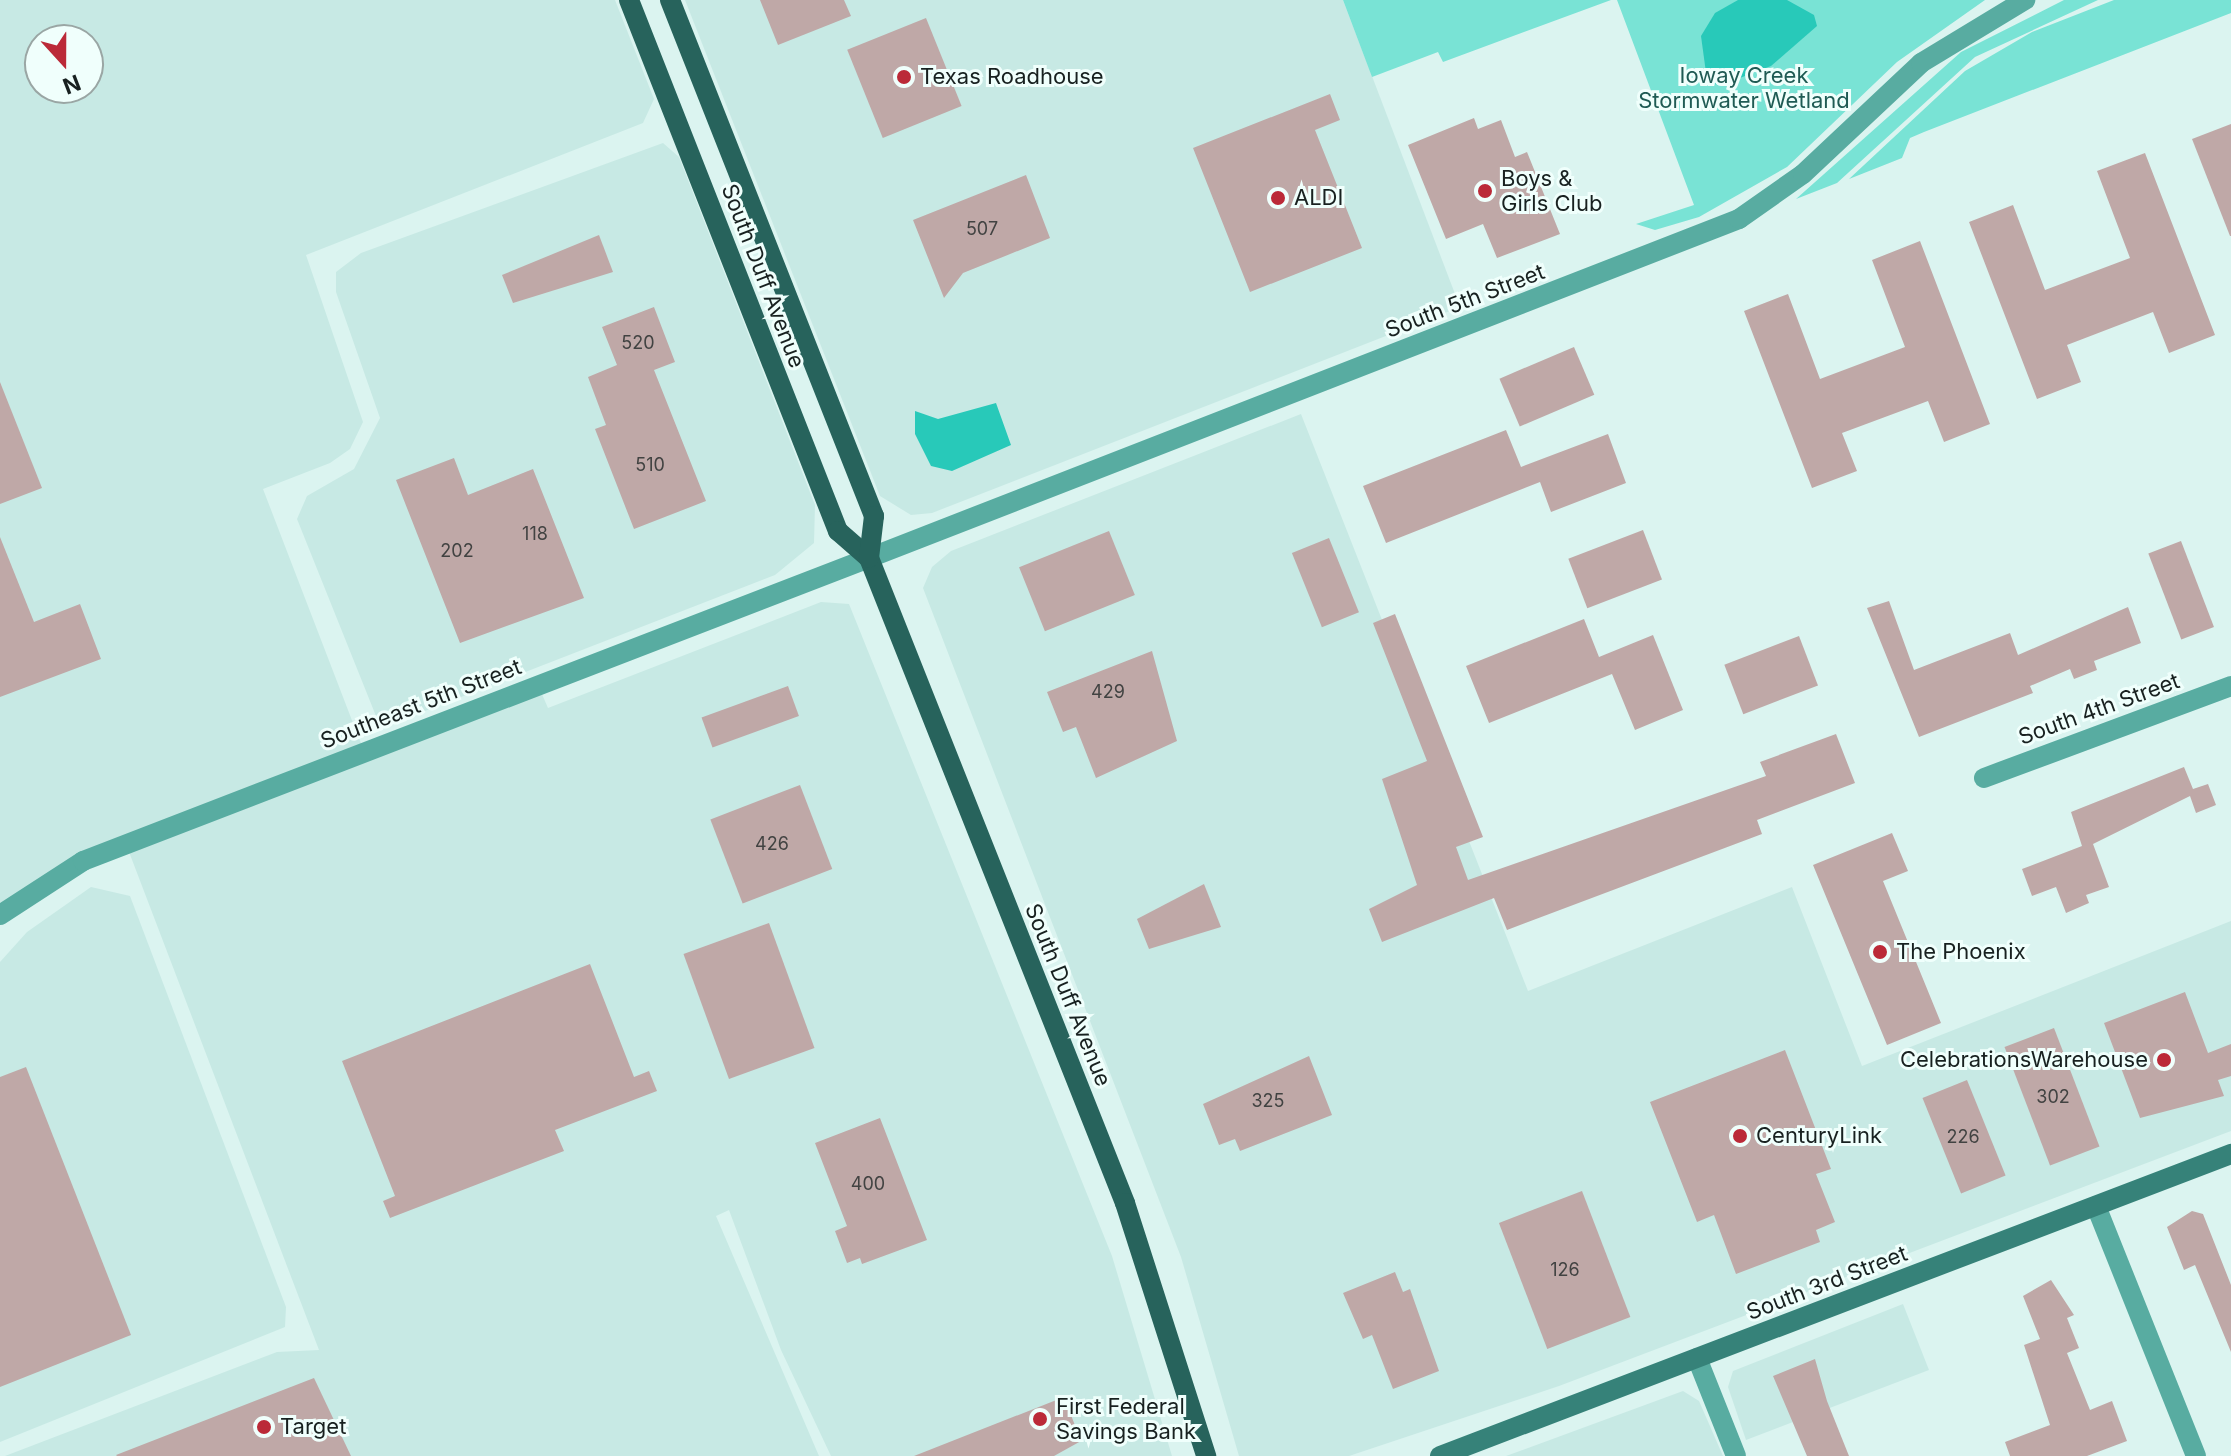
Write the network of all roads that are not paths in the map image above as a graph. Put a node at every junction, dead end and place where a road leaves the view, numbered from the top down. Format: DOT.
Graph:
graph roads {
  1 [pos="629,0"];
  2 [pos="670,0"];
  3 [pos="2025,0"];
  4 [pos="869,558"];
  5 [pos="2231,686"];
  6 [pos="1984,778"];
  7 [pos="0,915"];
  8 [pos="2231,1154"];
  9 [pos="2096,1206"];
  10 [pos="1697,1358"];
  11 [pos="1206,1456"];
  12 [pos="1440,1456"];
  13 [pos="1736,1456"];
  14 [pos="2196,1456"];
  1 -- 4 [label="main road, South Duff Avenue"];
  2 -- 4 [label="main road, South Duff Avenue"];
  3 -- 4 [label="street, South 5th Street"];
  4 -- 7 [label="street, Southeast 5th Street"];
  4 -- 11 [label="main road, South Duff Avenue"];
  5 -- 6 [label="street, South 4th Street"];
  8 -- 9 [label="main road, South 3rd Street"];
  9 -- 10 [label="main road, South 3rd Street"];
  9 -- 14 [label="street"];
  10 -- 12 [label="main road, South 3rd Street"];
  10 -- 13 [label="street"];
}
